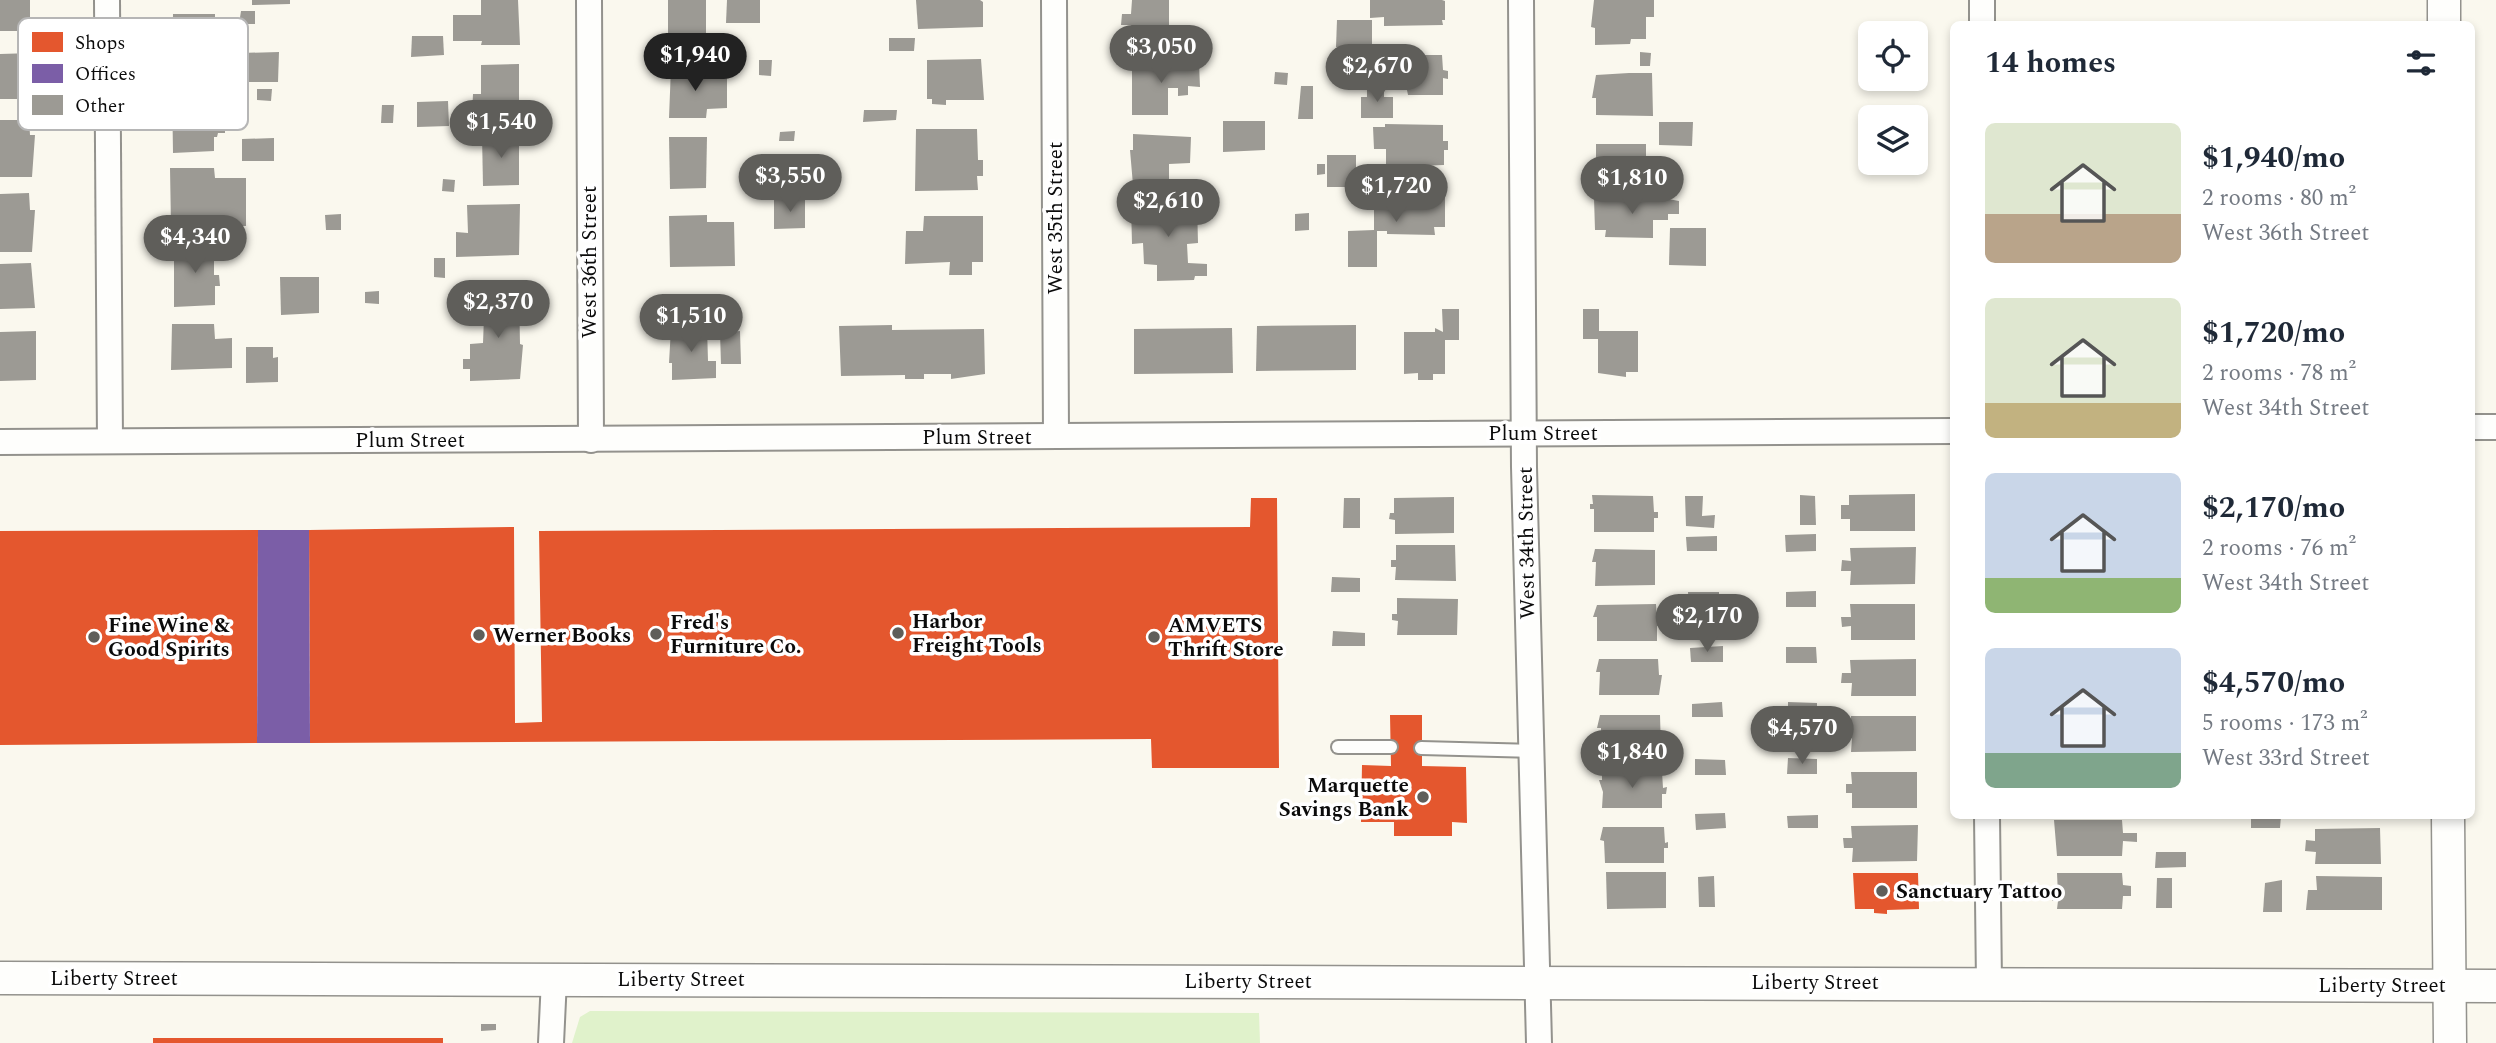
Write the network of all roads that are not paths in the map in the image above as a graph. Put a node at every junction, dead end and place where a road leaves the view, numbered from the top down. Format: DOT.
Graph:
graph roads {
  1 [pos="107,0"];
  2 [pos="589,0"];
  3 [pos="1054,0"];
  4 [pos="1521,0"];
  5 [pos="1982,0"];
  6 [pos="2444,0"];
  7 [pos="107,18"];
  8 [pos="1982,21"];
  9 [pos="2444,21"];
  10 [pos="108,130"];
  11 [pos="2475,427"];
  12 [pos="2496,427"];
  13 [pos="1950,431"];
  14 [pos="1524,433"];
  15 [pos="1056,436"];
  16 [pos="591,440"];
  17 [pos="110,441"];
  18 [pos="0,442"];
  19 [pos="1338,747"];
  20 [pos="1391,747"];
  21 [pos="1421,748"];
  22 [pos="1531,751"];
  23 [pos="1987,819"];
  24 [pos="2448,819"];
  25 [pos="0,978"];
  26 [pos="554,979"];
  27 [pos="1989,983"];
  28 [pos="1538,985"];
  29 [pos="2451,986"];
  30 [pos="2496,986"];
  31 [pos="551,1043"];
  32 [pos="1539,1043"];
  33 [pos="2450,1043"];
  1 -- 7 [label="street"];
  2 -- 16 [label="street, West 36th Street"];
  3 -- 15 [label="street, West 35th Street"];
  4 -- 14 [label="street, West 34th Street"];
  5 -- 8 [label="street"];
  6 -- 9 [label="street"];
  10 -- 17 [label="street"];
  11 -- 12 [label="street"];
  13 -- 14 [label="street, Plum Street"];
  14 -- 15 [label="street, Plum Street"];
  14 -- 22 [label="street, West 34th Street"];
  15 -- 16 [label="street, Plum Street"];
  16 -- 17 [label="street, Plum Street"];
  17 -- 18 [label="street, Plum Street"];
  19 -- 20 [label="lane"];
  21 -- 22 [label="lane"];
  22 -- 28 [label="street, West 34th Street"];
  23 -- 27 [label="street"];
  24 -- 29 [label="street"];
  25 -- 26 [label="street, Liberty Street"];
  26 -- 28 [label="street, Liberty Street"];
  26 -- 31 [label="street"];
  27 -- 28 [label="street, Liberty Street"];
  27 -- 29 [label="street, Liberty Street"];
  28 -- 32 [label="street, West 34th Street"];
  29 -- 30 [label="street, Liberty Street"];
  29 -- 33 [label="street"];
}
